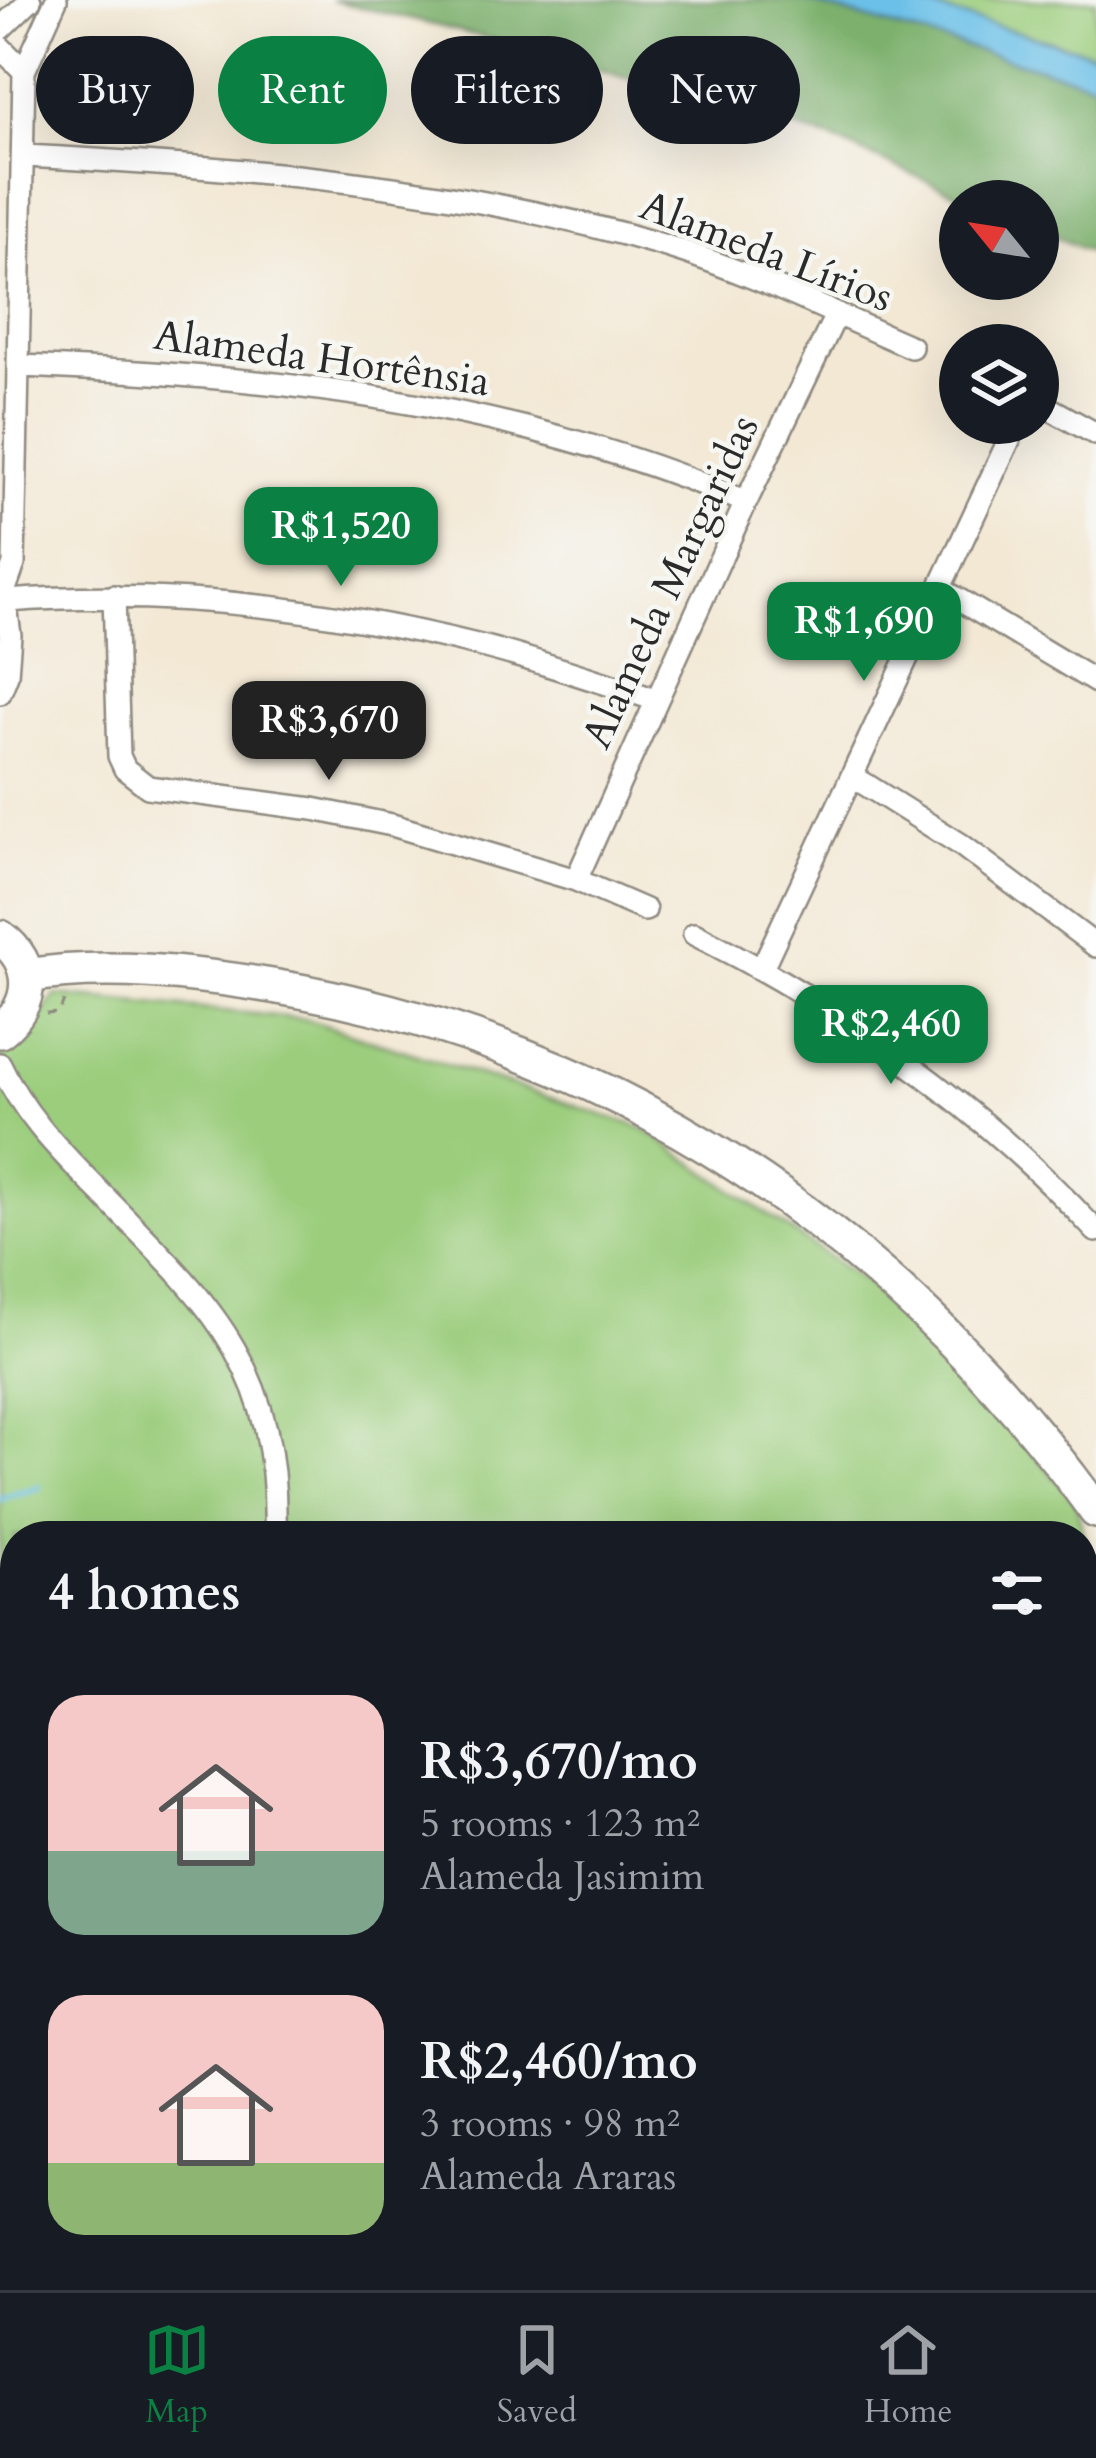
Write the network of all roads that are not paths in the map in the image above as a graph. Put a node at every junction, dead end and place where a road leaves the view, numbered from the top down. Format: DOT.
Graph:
graph roads {
  1 [pos="30,0"];
  2 [pos="56,0"];
  3 [pos="0,29"];
  4 [pos="0,47"];
  5 [pos="24,70"];
  6 [pos="24,156"];
  7 [pos="836,315"];
  8 [pos="910,347"];
  9 [pos="18,366"];
  10 [pos="1059,414"];
  11 [pos="1096,434"];
  12 [pos="1007,444"];
  13 [pos="746,502"];
  14 [pos="941,589"];
  15 [pos="4,595"];
  16 [pos="114,596"];
  17 [pos="1096,682"];
  18 [pos="0,693"];
  19 [pos="657,700"];
  20 [pos="852,776"];
  21 [pos="576,880"];
  22 [pos="644,910"];
  23 [pos="694,934"];
  24 [pos="0,937"];
  25 [pos="1096,946"];
  26 [pos="762,968"];
  27 [pos="27,976"];
  28 [pos="0,1031"];
  29 [pos="0,1064"];
  30 [pos="1096,1231"];
  31 [pos="1096,1512"];
  32 [pos="276,1521"];
  1 -- 3 [label="street"];
  2 -- 5 [label="street"];
  4 -- 5 [label="street"];
  5 -- 6 [label="street"];
  6 -- 7 [label="street, Alameda Lírios"];
  6 -- 9 [label="street"];
  7 -- 8 [label="street, Alameda Lírios"];
  7 -- 13 [label="street, Alameda Margaridas"];
  9 -- 13 [label="street, Alameda Hortênsia"];
  9 -- 15 [label="street"];
  10 -- 11 [label="street"];
  12 -- 14 [label="street"];
  13 -- 19 [label="street, Alameda Margaridas"];
  14 -- 17 [label="street"];
  14 -- 20 [label="street"];
  15 -- 16 [label="street"];
  15 -- 18 [label="street"];
  16 -- 19 [label="street"];
  16 -- 21 [label="street"];
  19 -- 21 [label="street, Alameda Margaridas"];
  20 -- 25 [label="street"];
  20 -- 26 [label="street"];
  21 -- 22 [label="street"];
  23 -- 26 [label="street"];
  24 -- 27 [label="street"];
  26 -- 30 [label="street"];
  27 -- 28 [label="street"];
  27 -- 31 [label="street"];
  29 -- 32 [label="street"];
}
